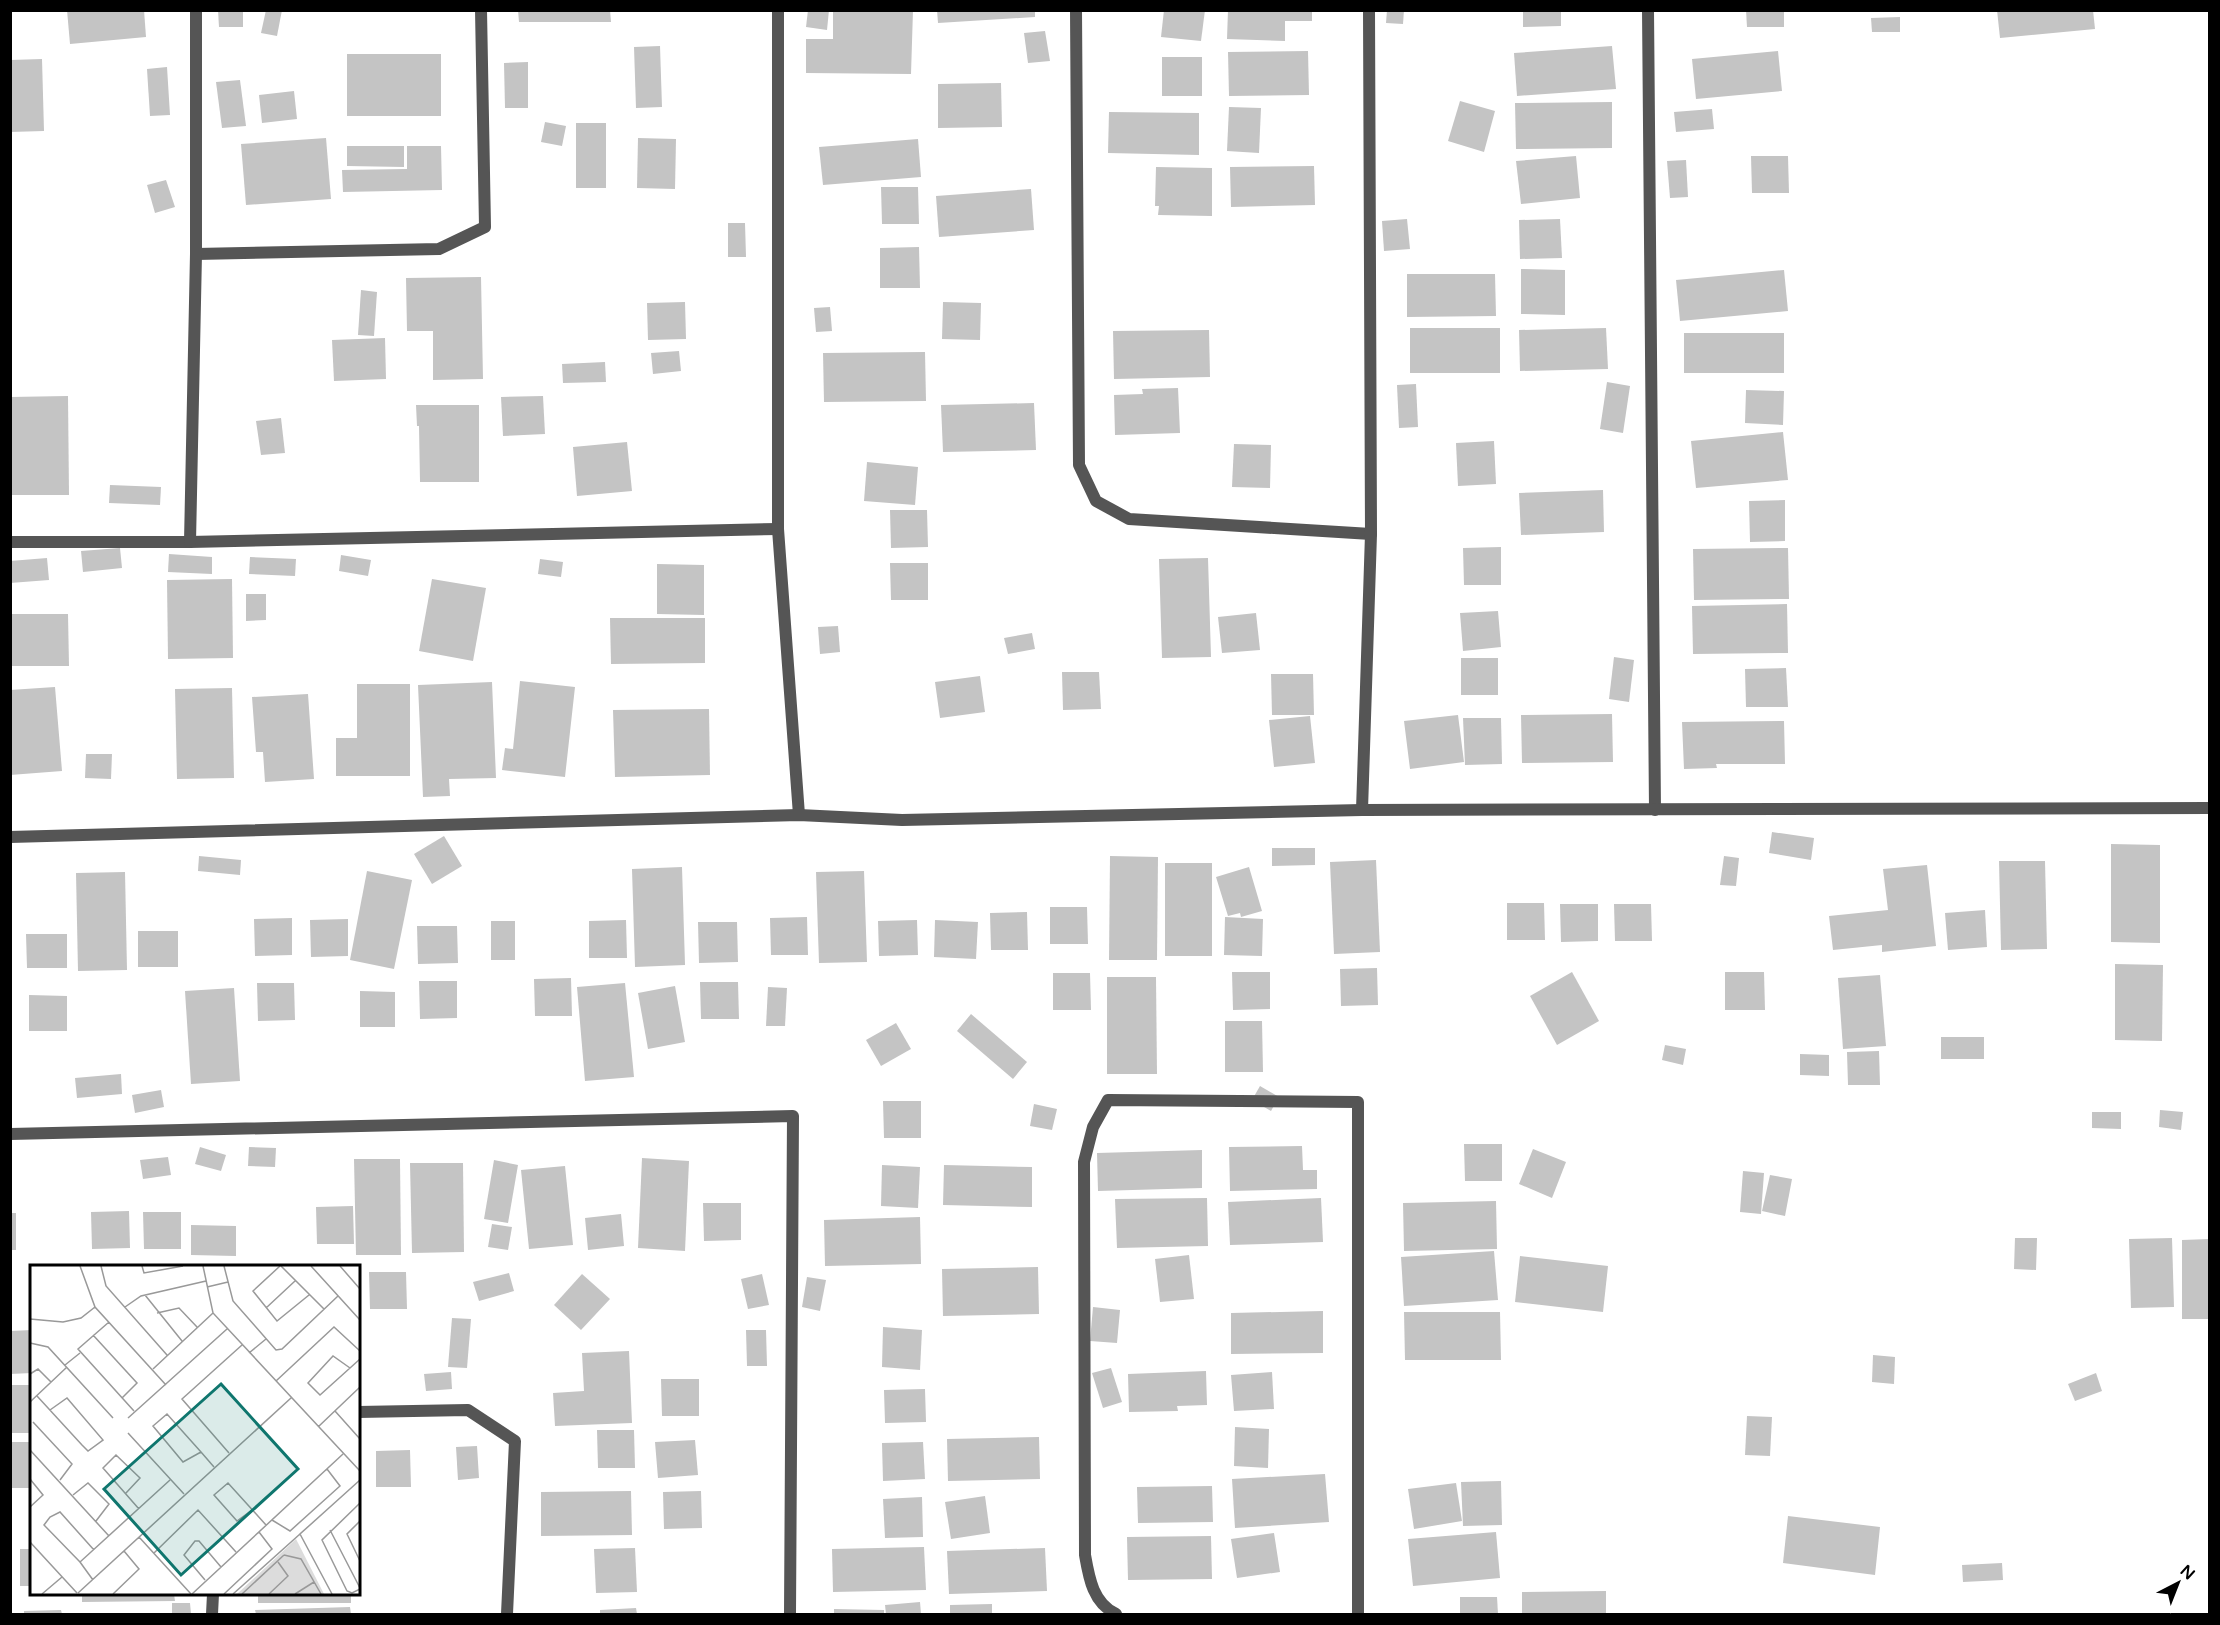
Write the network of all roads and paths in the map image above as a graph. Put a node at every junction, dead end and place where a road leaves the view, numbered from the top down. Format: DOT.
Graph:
graph roads {
  1 [pos="196,10"];
  2 [pos="481,10"];
  3 [pos="778,10"];
  4 [pos="1076,10"];
  5 [pos="1369,10"];
  6 [pos="1648,10"];
  7 [pos="196,254"];
  8 [pos="778,529"];
  9 [pos="1371,534"];
  10 [pos="10,542"];
  11 [pos="190,542"];
  12 [pos="2210,808"];
  13 [pos="1362,810"];
  14 [pos="1655,810"];
  15 [pos="799,815"];
  16 [pos="10,837"];
  17 [pos="10,1134"];
  18 [pos="360,1412"];
  19 [pos="213,1595"];
  20 [pos="212,1614"];
  21 [pos="507,1614"];
  22 [pos="790,1614"];
  23 [pos="1116,1614"];
  24 [pos="1358,1614"];
  1 -- 7 [label="street"];
  2 -- 7 [label="street"];
  3 -- 8 [label="street"];
  4 -- 9 [label="street"];
  5 -- 9 [label="street"];
  6 -- 14 [label="street"];
  7 -- 11 [label="street"];
  8 -- 11 [label="street"];
  8 -- 15 [label="street"];
  9 -- 13 [label="street"];
  10 -- 11 [label="street"];
  12 -- 14 [label="street"];
  13 -- 14 [label="street"];
  13 -- 15 [label="street"];
  15 -- 16 [label="street"];
  17 -- 22 [label="street"];
  18 -- 21 [label="street"];
  19 -- 20 [label="street"];
  23 -- 24 [label="street"];
}
